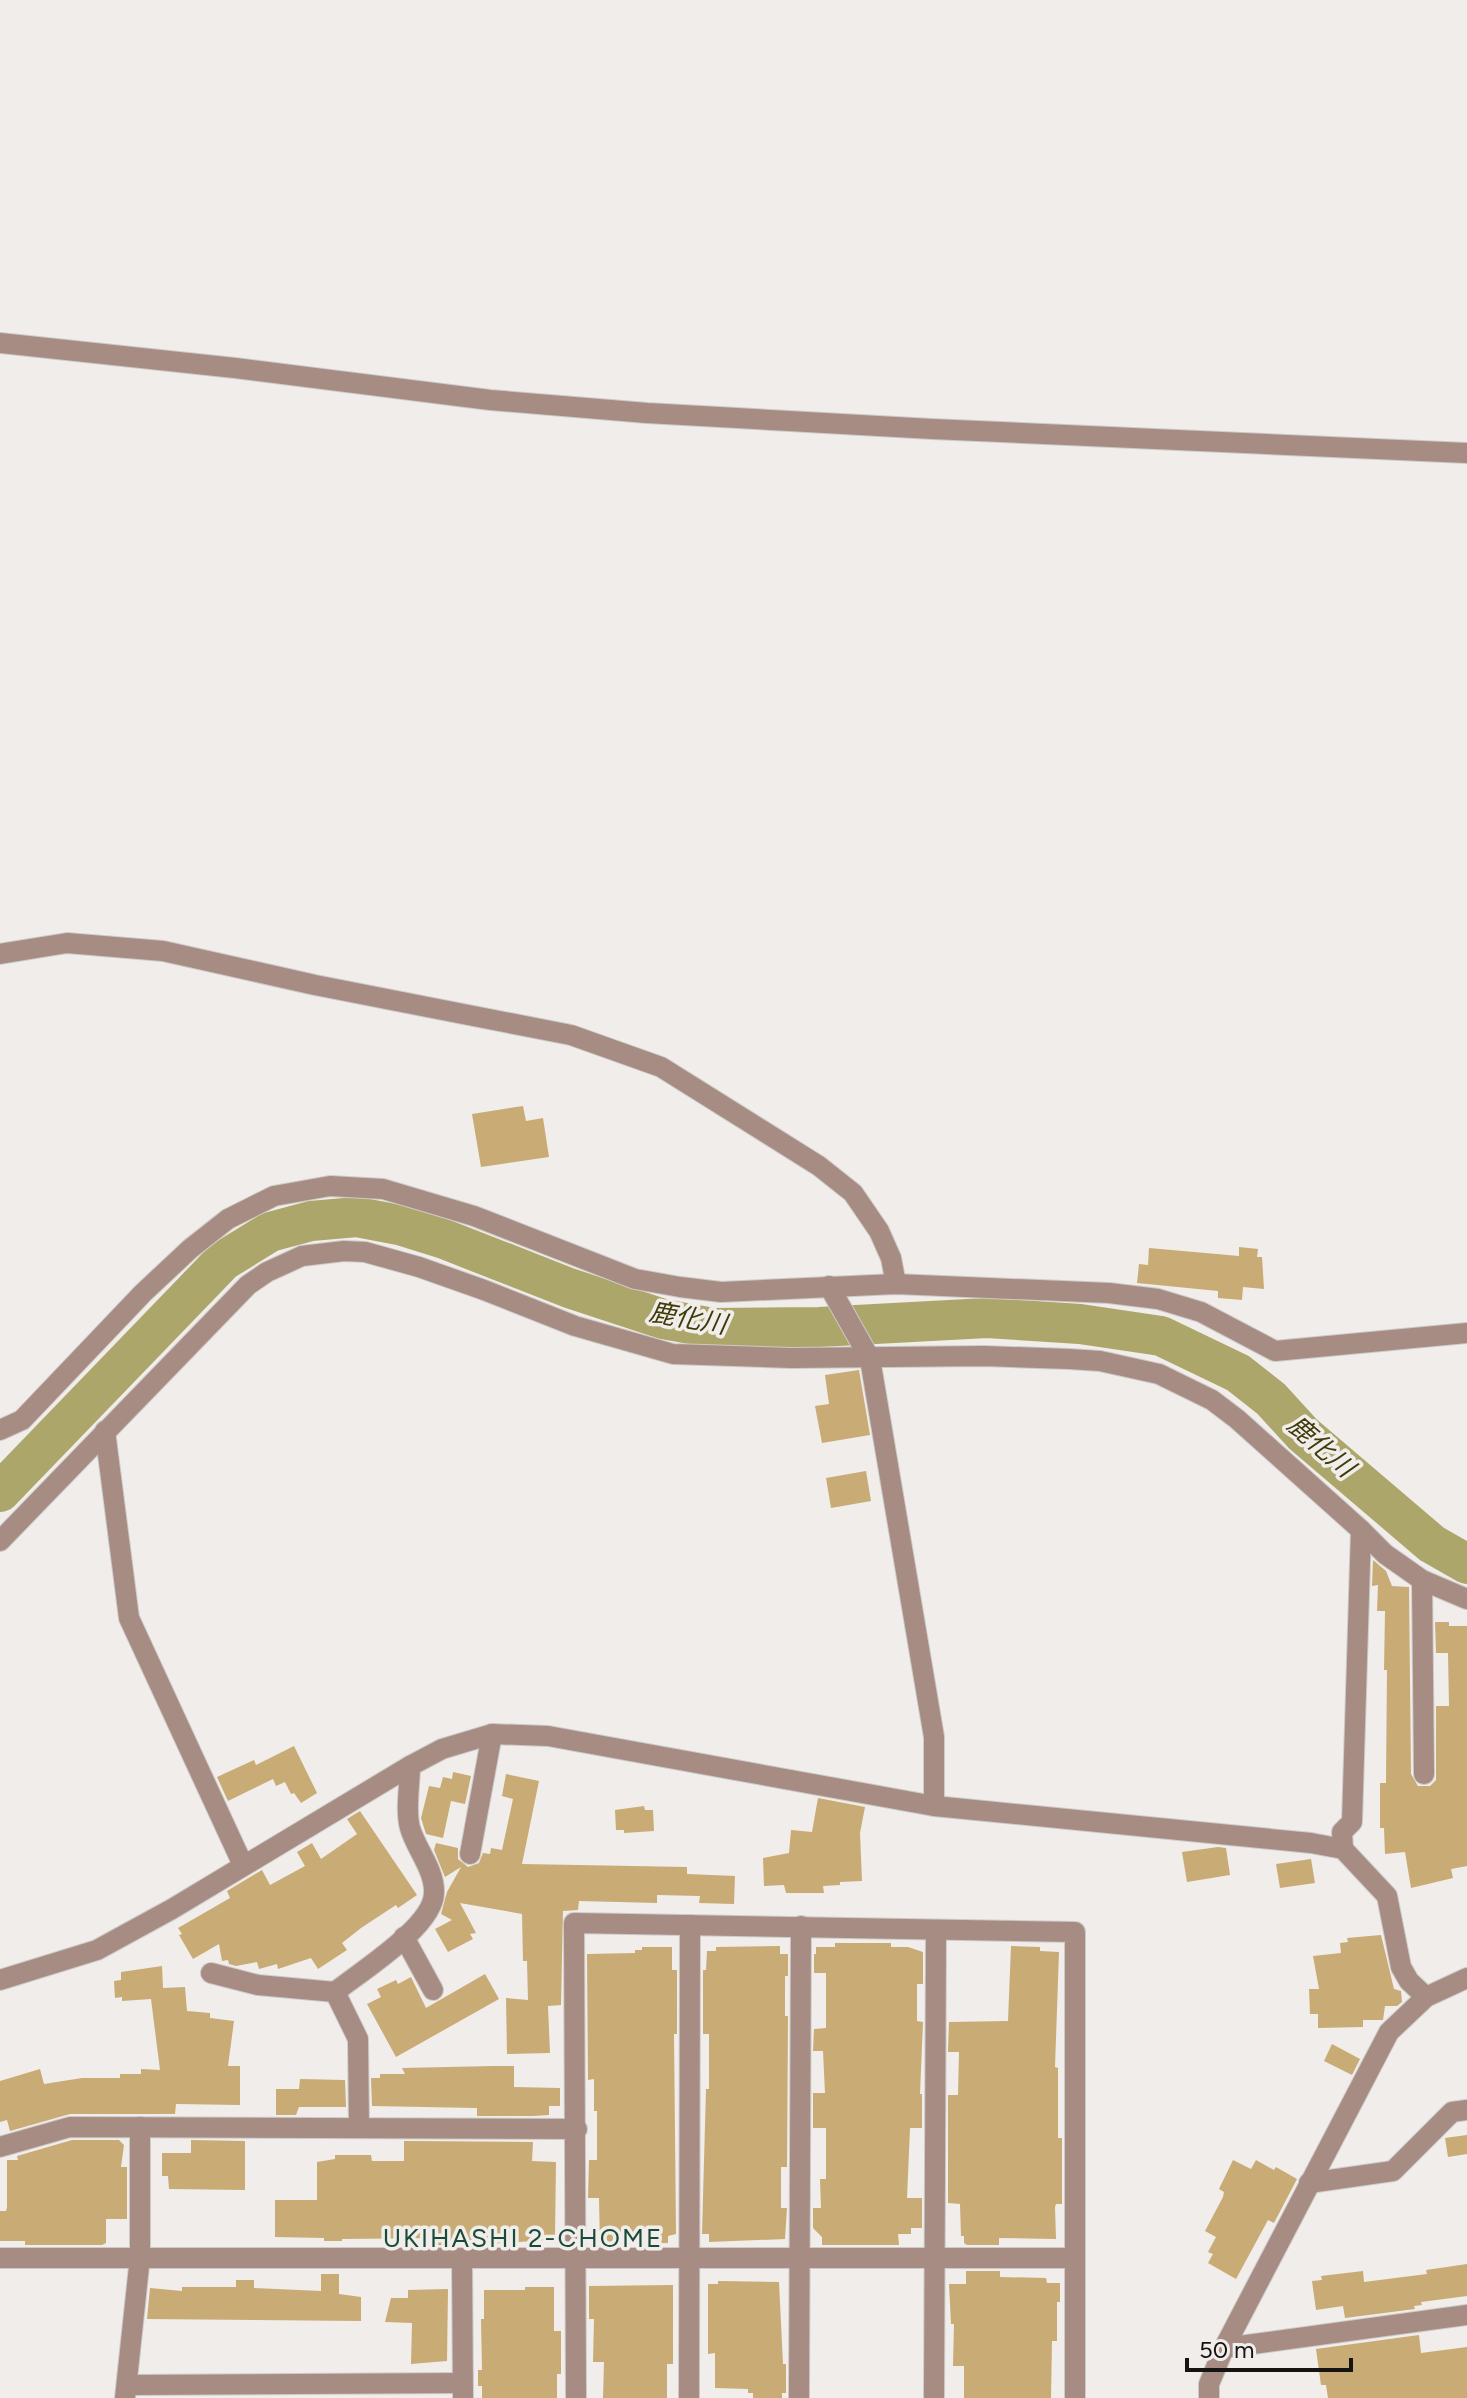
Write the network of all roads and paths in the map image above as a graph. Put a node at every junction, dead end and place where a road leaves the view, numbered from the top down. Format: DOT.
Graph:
graph roads {
  1 [pos="0,343"];
  2 [pos="1467,453"];
  3 [pos="0,954"];
  4 [pos="896,1284"];
  5 [pos="832,1291"];
  6 [pos="1467,1333"];
  7 [pos="870,1359"];
  8 [pos="0,1430"];
  9 [pos="105,1431"];
  10 [pos="1361,1530"];
  11 [pos="0,1541"];
  12 [pos="1422,1580"];
  13 [pos="1467,1599"];
  14 [pos="492,1734"];
  15 [pos="410,1766"];
  16 [pos="1424,1774"];
  17 [pos="934,1806"];
  18 [pos="1343,1849"];
  19 [pos="470,1854"];
  20 [pos="243,1865"];
  21 [pos="690,1925"];
  22 [pos="801,1926"];
  23 [pos="936,1930"];
  24 [pos="404,1937"];
  25 [pos="211,1973"];
  26 [pos="1467,1978"];
  27 [pos="0,1980"];
  28 [pos="433,1990"];
  29 [pos="335,1992"];
  30 [pos="1426,1997"];
  31 [pos="1467,2110"];
  32 [pos="140,2127"];
  33 [pos="359,2127"];
  34 [pos="577,2129"];
  35 [pos="0,2147"];
  36 [pos="1309,2183"];
  37 [pos="140,2257"];
  38 [pos="575,2257"];
  39 [pos="798,2257"];
  40 [pos="0,2258"];
  41 [pos="462,2258"];
  42 [pos="688,2258"];
  43 [pos="936,2258"];
  44 [pos="1075,2258"];
  45 [pos="1467,2315"];
  46 [pos="1224,2348"];
  47 [pos="462,2390"];
  48 [pos="126,2391"];
  49 [pos="576,2398"];
  50 [pos="689,2398"];
  51 [pos="799,2398"];
  52 [pos="934,2398"];
  53 [pos="1075,2398"];
  54 [pos="1209,2398"];
  1 -- 2 [label="street"];
  3 -- 4 [label="street"];
  4 -- 5 [label="street"];
  4 -- 6 [label="street"];
  5 -- 7 [label="street"];
  5 -- 8 [label="street"];
  7 -- 9 [label="street"];
  7 -- 10 [label="street"];
  7 -- 17 [label="street"];
  9 -- 11 [label="street"];
  9 -- 20 [label="street"];
  10 -- 12 [label="street"];
  10 -- 18 [label="street"];
  12 -- 13 [label="street"];
  12 -- 16 [label="street"];
  14 -- 15 [label="street"];
  14 -- 17 [label="street"];
  14 -- 19 [label="street"];
  15 -- 20 [label="street"];
  15 -- 24 [label="street"];
  17 -- 18 [label="street"];
  18 -- 30 [label="street"];
  20 -- 27 [label="street"];
  21 -- 22 [label="street"];
  21 -- 34 [label="street"];
  21 -- 42 [label="street"];
  22 -- 23 [label="street"];
  22 -- 39 [label="street"];
  23 -- 43 [label="street"];
  23 -- 44 [label="street"];
  24 -- 28 [label="street"];
  24 -- 29 [label="street"];
  25 -- 29 [label="street"];
  26 -- 30 [label="street"];
  29 -- 33 [label="street"];
  30 -- 36 [label="street"];
  31 -- 36 [label="street"];
  32 -- 33 [label="street"];
  32 -- 35 [label="street"];
  32 -- 37 [label="street"];
  33 -- 34 [label="street"];
  34 -- 38 [label="street"];
  36 -- 46 [label="street"];
  37 -- 40 [label="street"];
  37 -- 41 [label="street"];
  37 -- 48 [label="street"];
  38 -- 41 [label="street"];
  38 -- 42 [label="street"];
  38 -- 49 [label="street"];
  39 -- 42 [label="street"];
  39 -- 43 [label="street"];
  39 -- 51 [label="street"];
  41 -- 47 [label="street"];
  42 -- 50 [label="street"];
  43 -- 44 [label="street"];
  43 -- 52 [label="street"];
  44 -- 53 [label="street"];
  45 -- 46 [label="street"];
  46 -- 54 [label="street"];
  47 -- 48 [label="street"];
}
